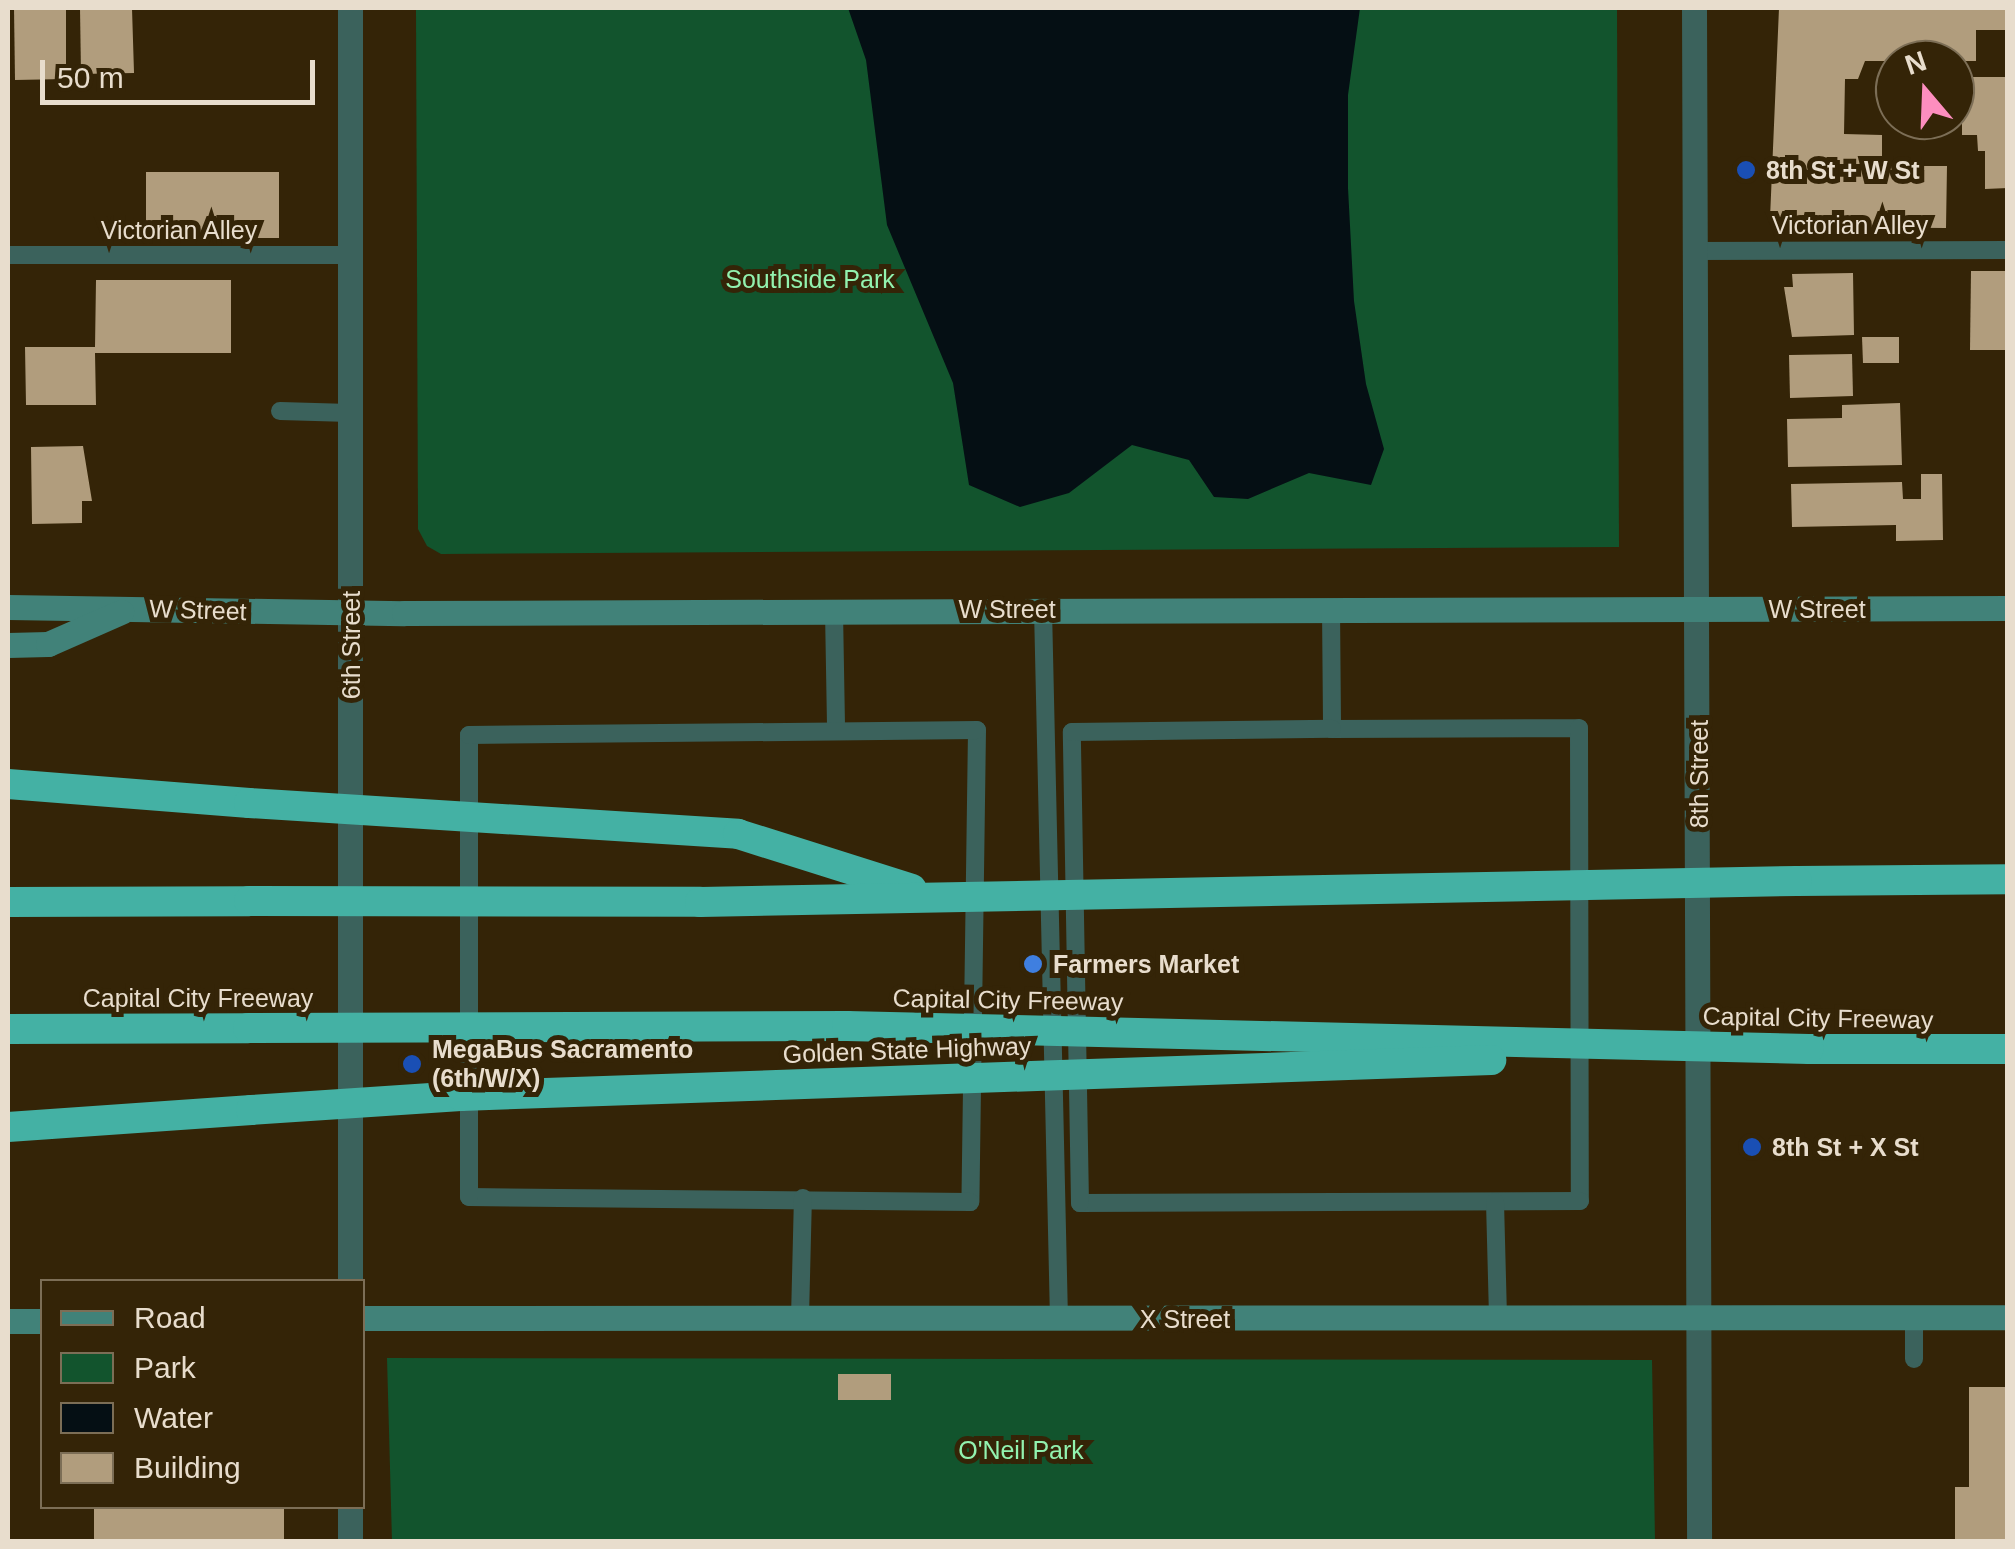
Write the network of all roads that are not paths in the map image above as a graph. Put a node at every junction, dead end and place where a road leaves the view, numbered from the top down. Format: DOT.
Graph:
graph roads {
  1 [pos="350,8"];
  2 [pos="1694,8"];
  3 [pos="2008,250"];
  4 [pos="1694,251"];
  5 [pos="8,255"];
  6 [pos="350,255"];
  7 [pos="280,411"];
  8 [pos="350,413"];
  9 [pos="8,606"];
  10 [pos="130,608"];
  11 [pos="1331,608"];
  12 [pos="2008,608"];
  13 [pos="1698,609"];
  14 [pos="1043,610"];
  15 [pos="834,611"];
  16 [pos="350,613"];
  17 [pos="8,646"];
  18 [pos="1332,730"];
  19 [pos="836,731"];
  20 [pos="8,784"];
  21 [pos="2008,879"];
  22 [pos="938,898"];
  23 [pos="8,902"];
  24 [pos="8,1029"];
  25 [pos="2008,1049"];
  26 [pos="1809,1050"];
  27 [pos="8,1127"];
  28 [pos="803,1198"];
  29 [pos="1495,1202"];
  30 [pos="350,1279"];
  31 [pos="2008,1316"];
  32 [pos="365,1318"];
  33 [pos="800,1318"];
  34 [pos="1700,1318"];
  35 [pos="1914,1318"];
  36 [pos="1059,1319"];
  37 [pos="1498,1319"];
  38 [pos="40,1321"];
  39 [pos="8,1322"];
  40 [pos="1914,1360"];
  41 [pos="350,1509"];
  42 [pos="350,1542"];
  43 [pos="1699,1542"];
  1 -- 6 [label="street, 6th Street"];
  2 -- 4 [label="street, 8th Street"];
  3 -- 4 [label="lane, Victorian Alley"];
  4 -- 13 [label="street, 8th Street"];
  5 -- 6 [label="lane, Victorian Alley"];
  6 -- 8 [label="street, 6th Street"];
  7 -- 8 [label="lane"];
  8 -- 16 [label="street, 6th Street"];
  9 -- 10 [label="main road, W Street"];
  10 -- 16 [label="main road, W Street"];
  10 -- 17 [label="main road"];
  11 -- 13 [label="main road, W Street"];
  11 -- 14 [label="main road, W Street"];
  11 -- 18 [label="lane"];
  12 -- 13 [label="main road, W Street"];
  13 -- 34 [label="street, 8th Street"];
  14 -- 15 [label="main road, W Street"];
  14 -- 36 [label="lane"];
  15 -- 16 [label="main road, W Street"];
  15 -- 19 [label="lane"];
  16 -- 30 [label="street, 6th Street"];
  18 -- 29 [label="lane"];
  18 -- 29 [label="lane"];
  19 -- 28 [label="lane"];
  19 -- 28 [label="lane"];
  20 -- 22 [label="highway, bridge"];
  21 -- 22 [label="highway, bridge"];
  22 -- 23 [label="highway, bridge"];
  24 -- 26 [label="highway, Capital City Freeway, bridge"];
  25 -- 26 [label="highway, Capital City Freeway"];
  26 -- 27 [label="highway, Golden State Highway, bridge"];
  28 -- 33 [label="lane"];
  29 -- 37 [label="lane"];
  31 -- 35 [label="main road, X Street"];
  32 -- 33 [label="main road, X Street"];
  33 -- 36 [label="main road, X Street"];
  34 -- 35 [label="main road, X Street"];
  34 -- 37 [label="main road, X Street"];
  34 -- 43 [label="street, 8th Street"];
  35 -- 40 [label="lane"];
  36 -- 37 [label="main road, X Street"];
  38 -- 39 [label="main road"];
  41 -- 42 [label="street"];
}
